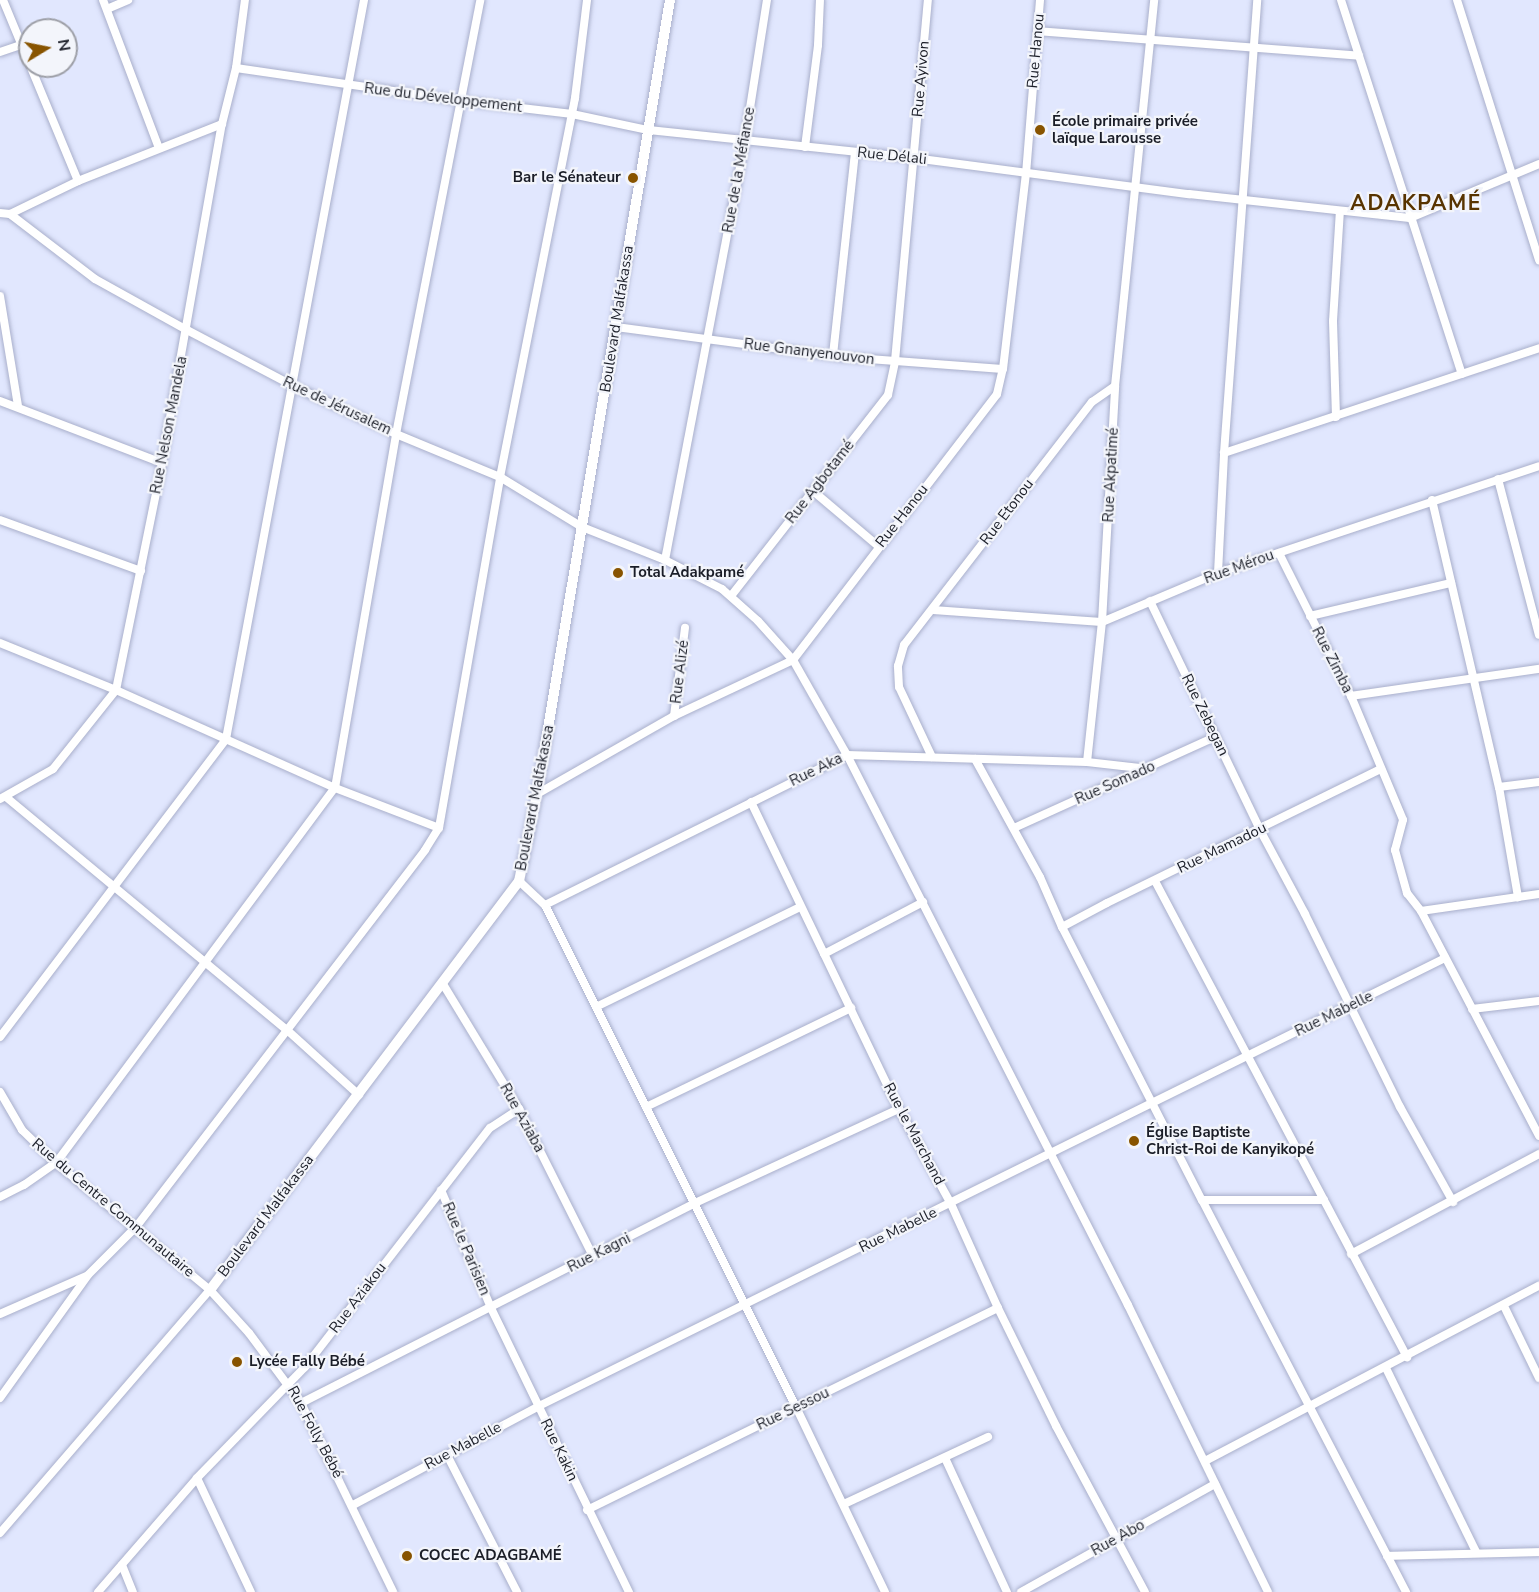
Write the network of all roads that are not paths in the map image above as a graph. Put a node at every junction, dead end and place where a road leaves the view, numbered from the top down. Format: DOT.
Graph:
graph roads {
  1 [pos="3,0"];
  2 [pos="103,0"];
  3 [pos="128,0"];
  4 [pos="245,0"];
  5 [pos="364,0"];
  6 [pos="480,0"];
  7 [pos="587,0"];
  8 [pos="670,0"];
  9 [pos="766,0"];
  10 [pos="820,0"];
  11 [pos="927,0"];
  12 [pos="1040,0"];
  13 [pos="1154,0"];
  14 [pos="1257,0"];
  15 [pos="1341,0"];
  16 [pos="1457,0"];
  17 [pos="107,9"];
  18 [pos="1037,31"];
  19 [pos="1150,39"];
  20 [pos="18,40"];
  21 [pos="18,46"];
  22 [pos="1254,48"];
  23 [pos="0,52"];
  24 [pos="1359,56"];
  25 [pos="237,68"];
  26 [pos="34,78"];
  27 [pos="350,86"];
  28 [pos="462,101"];
  29 [pos="572,114"];
  30 [pos="222,124"];
  31 [pos="648,130"];
  32 [pos="745,140"];
  33 [pos="805,147"];
  34 [pos="159,148"];
  35 [pos="855,152"];
  36 [pos="914,158"];
  37 [pos="1539,164"];
  38 [pos="1026,174"];
  39 [pos="1512,174"];
  40 [pos="78,181"];
  41 [pos="1135,187"];
  42 [pos="1244,201"];
  43 [pos="1340,211"];
  44 [pos="0,213"];
  45 [pos="10,214"];
  46 [pos="1410,218"];
  47 [pos="1539,260"];
  48 [pos="0,296"];
  49 [pos="616,327"];
  50 [pos="187,330"];
  51 [pos="708,339"];
  52 [pos="1539,348"];
  53 [pos="833,356"];
  54 [pos="895,361"];
  55 [pos="1003,369"];
  56 [pos="1462,374"];
  57 [pos="293,386"];
  58 [pos="1115,386"];
  59 [pos="0,401"];
  60 [pos="18,406"];
  61 [pos="1336,417"];
  62 [pos="396,434"];
  63 [pos="1224,453"];
  64 [pos="162,463"];
  65 [pos="1539,466"];
  66 [pos="500,477"];
  67 [pos="1497,479"];
  68 [pos="813,491"];
  69 [pos="1432,500"];
  70 [pos="0,520"];
  71 [pos="582,527"];
  72 [pos="878,546"];
  73 [pos="1279,553"];
  74 [pos="665,560"];
  75 [pos="141,570"];
  76 [pos="1218,573"];
  77 [pos="1451,583"];
  78 [pos="731,596"];
  79 [pos="1150,601"];
  80 [pos="933,610"];
  81 [pos="1310,616"];
  82 [pos="1102,622"];
  83 [pos="685,628"];
  84 [pos="1539,635"];
  85 [pos="0,643"];
  86 [pos="793,660"];
  87 [pos="1539,669"];
  88 [pos="1474,678"];
  89 [pos="116,690"];
  90 [pos="1351,696"];
  91 [pos="674,716"];
  92 [pos="1215,737"];
  93 [pos="226,739"];
  94 [pos="847,754"];
  95 [pos="932,757"];
  96 [pos="975,759"];
  97 [pos="1087,762"];
  98 [pos="1149,769"];
  99 [pos="1382,769"];
  100 [pos="1539,782"];
  101 [pos="1499,787"];
  102 [pos="335,788"];
  103 [pos="537,794"];
  104 [pos="3,798"];
  105 [pos="751,802"];
  106 [pos="439,828"];
  107 [pos="1014,828"];
  108 [pos="1260,830"];
  109 [pos="519,881"];
  110 [pos="1155,881"];
  111 [pos="114,889"];
  112 [pos="1539,894"];
  113 [pos="1518,897"];
  114 [pos="923,902"];
  115 [pos="545,904"];
  116 [pos="800,907"];
  117 [pos="1421,911"];
  118 [pos="1062,927"];
  119 [pos="825,954"];
  120 [pos="1446,958"];
  121 [pos="205,962"];
  122 [pos="443,984"];
  123 [pos="1539,1001"];
  124 [pos="1349,1006"];
  125 [pos="596,1007"];
  126 [pos="851,1008"];
  127 [pos="1472,1010"];
  128 [pos="287,1030"];
  129 [pos="0,1037"];
  130 [pos="1249,1055"];
  131 [pos="0,1092"];
  132 [pos="359,1095"];
  133 [pos="1152,1104"];
  134 [pos="646,1107"];
  135 [pos="519,1109"];
  136 [pos="899,1109"];
  137 [pos="1539,1136"];
  138 [pos="1049,1153"];
  139 [pos="1539,1154"];
  140 [pos="56,1163"];
  141 [pos="441,1190"];
  142 [pos="0,1197"];
  143 [pos="1202,1200"];
  144 [pos="1324,1200"];
  145 [pos="1453,1202"];
  146 [pos="693,1204"];
  147 [pos="951,1204"];
  148 [pos="136,1227"];
  149 [pos="1351,1254"];
  150 [pos="593,1256"];
  151 [pos="88,1275"];
  152 [pos="1539,1286"];
  153 [pos="210,1290"];
  154 [pos="744,1306"];
  155 [pos="1504,1306"];
  156 [pos="491,1308"];
  157 [pos="998,1308"];
  158 [pos="0,1314"];
  159 [pos="1407,1357"];
  160 [pos="1386,1368"];
  161 [pos="1539,1378"];
  162 [pos="288,1383"];
  163 [pos="0,1398"];
  164 [pos="301,1403"];
  165 [pos="1310,1405"];
  166 [pos="537,1407"];
  167 [pos="796,1407"];
  168 [pos="988,1437"];
  169 [pos="447,1455"];
  170 [pos="945,1458"];
  171 [pos="1205,1461"];
  172 [pos="197,1478"];
  173 [pos="1215,1484"];
  174 [pos="844,1504"];
  175 [pos="353,1505"];
  176 [pos="587,1510"];
  177 [pos="0,1533"];
  178 [pos="1116,1540"];
  179 [pos="1476,1552"];
  180 [pos="1539,1552"];
  181 [pos="1387,1556"];
  182 [pos="122,1565"];
  183 [pos="98,1592"];
  184 [pos="133,1592"];
  185 [pos="251,1592"];
  186 [pos="393,1592"];
  187 [pos="517,1592"];
  188 [pos="629,1592"];
  189 [pos="885,1592"];
  190 [pos="1007,1592"];
  191 [pos="1021,1592"];
  192 [pos="1146,1592"];
  193 [pos="1268,1592"];
  194 [pos="1406,1592"];
  1 -- 20 [label="street"];
  2 -- 17 [label="street"];
  3 -- 17 [label="street"];
  4 -- 25 [label="street, Rue Nelson Mandela"];
  5 -- 27 [label="street"];
  6 -- 28 [label="street"];
  7 -- 29 [label="street"];
  8 -- 31 [label="street, Boulevard Malfakassa"];
  9 -- 32 [label="street, Rue de la Méfiance"];
  10 -- 33 [label="street"];
  11 -- 36 [label="street, Rue Ayivon"];
  12 -- 18 [label="street, Rue Hanou"];
  13 -- 19 [label="street, Rue Akpatimé"];
  14 -- 22 [label="street"];
  15 -- 24 [label="street"];
  16 -- 39 [label="street"];
  17 -- 34 [label="street"];
  18 -- 19 [label="street"];
  18 -- 38 [label="street, Rue Hanou"];
  19 -- 22 [label="street"];
  19 -- 41 [label="street, Rue Akpatimé"];
  21 -- 23 [label="street"];
  22 -- 24 [label="street"];
  22 -- 42 [label="street"];
  24 -- 46 [label="street"];
  25 -- 27 [label="street, Rue du Développement"];
  25 -- 30 [label="street, Rue Nelson Mandela"];
  26 -- 40 [label="street"];
  27 -- 28 [label="street, Rue du Développement"];
  27 -- 57 [label="street"];
  28 -- 29 [label="street, Rue du Développement"];
  28 -- 62 [label="street"];
  29 -- 31 [label="street, Rue du Développement"];
  29 -- 66 [label="street"];
  30 -- 34 [label="street"];
  30 -- 50 [label="street, Rue Nelson Mandela"];
  31 -- 32 [label="street, Rue Délali"];
  31 -- 49 [label="street, Boulevard Malfakassa"];
  32 -- 33 [label="street, Rue Délali"];
  32 -- 51 [label="street, Rue de la Méfiance"];
  33 -- 35 [label="street, Rue Délali"];
  34 -- 40 [label="street"];
  35 -- 36 [label="street, Rue Délali"];
  35 -- 53 [label="street"];
  36 -- 38 [label="street, Rue Délali"];
  36 -- 54 [label="street, Rue Ayivon"];
  37 -- 39 [label="street"];
  38 -- 41 [label="street, Rue Délali"];
  38 -- 55 [label="street, Rue Hanou"];
  39 -- 46 [label="street"];
  39 -- 47 [label="street"];
  40 -- 45 [label="street"];
  41 -- 42 [label="street, Rue Délali"];
  41 -- 58 [label="street, Rue Akpatimé"];
  42 -- 43 [label="street, Rue Délali"];
  42 -- 63 [label="street"];
  43 -- 46 [label="street, Rue Délali"];
  43 -- 61 [label="street"];
  44 -- 45 [label="street"];
  45 -- 50 [label="street, Rue de Jérusalem"];
  46 -- 56 [label="street"];
  48 -- 60 [label="street"];
  49 -- 51 [label="street, Rue Gnanyenouvon"];
  49 -- 71 [label="street, Boulevard Malfakassa"];
  50 -- 57 [label="street, Rue de Jérusalem"];
  50 -- 64 [label="street, Rue Nelson Mandela"];
  51 -- 53 [label="street, Rue Gnanyenouvon"];
  51 -- 74 [label="street, Rue de la Méfiance"];
  52 -- 56 [label="street"];
  53 -- 54 [label="street, Rue Gnanyenouvon"];
  54 -- 55 [label="street, Rue Gnanyenouvon"];
  54 -- 68 [label="street, Rue Agbotamé"];
  55 -- 72 [label="street, Rue Hanou"];
  56 -- 61 [label="street"];
  57 -- 62 [label="street, Rue de Jérusalem"];
  57 -- 93 [label="street"];
  58 -- 80 [label="street, Rue Etonou"];
  58 -- 82 [label="street, Rue Akpatimé"];
  59 -- 60 [label="street"];
  60 -- 64 [label="street"];
  61 -- 63 [label="street"];
  62 -- 66 [label="street, Rue de Jérusalem"];
  62 -- 102 [label="street"];
  63 -- 76 [label="street"];
  64 -- 75 [label="street, Rue Nelson Mandela"];
  65 -- 67 [label="street, Rue Mérou"];
  66 -- 71 [label="street, Rue de Jérusalem"];
  66 -- 106 [label="street"];
  67 -- 69 [label="street, Rue Mérou"];
  67 -- 84 [label="street"];
  68 -- 72 [label="street"];
  68 -- 78 [label="street, Rue Agbotamé"];
  69 -- 73 [label="street, Rue Mérou"];
  69 -- 77 [label="street"];
  70 -- 75 [label="street"];
  71 -- 74 [label="street, Rue de Jérusalem"];
  71 -- 103 [label="street, Boulevard Malfakassa"];
  72 -- 86 [label="street, Rue Hanou"];
  73 -- 76 [label="street, Rue Mérou"];
  73 -- 81 [label="street, Rue Zimba"];
  74 -- 78 [label="street, Rue de Jérusalem"];
  75 -- 89 [label="street, Rue Nelson Mandela"];
  76 -- 79 [label="street, Rue Mérou"];
  77 -- 81 [label="street"];
  77 -- 88 [label="street"];
  78 -- 86 [label="street, Rue de Jérusalem"];
  79 -- 82 [label="street, Rue Mérou"];
  79 -- 92 [label="street, Rue Zebegan"];
  80 -- 82 [label="street, Rue Mérou"];
  80 -- 95 [label="street, Rue Etonou"];
  81 -- 90 [label="street, Rue Zimba"];
  82 -- 97 [label="street, Rue Akpatimé"];
  83 -- 91 [label="street, Rue Alizé"];
  85 -- 89 [label="street"];
  86 -- 91 [label="street"];
  86 -- 94 [label="street, Rue de Jérusalem"];
  87 -- 88 [label="street"];
  88 -- 90 [label="street"];
  88 -- 101 [label="street"];
  89 -- 93 [label="street"];
  89 -- 104 [label="street, Rue Nelson Mandela"];
  90 -- 99 [label="street, Rue Zimba"];
  91 -- 103 [label="street"];
  92 -- 98 [label="street, Rue Somado"];
  92 -- 108 [label="street, Rue Zebegan"];
  93 -- 102 [label="street"];
  93 -- 111 [label="street"];
  94 -- 95 [label="street, Rue Aka"];
  94 -- 105 [label="street, Rue Aka"];
  94 -- 114 [label="street, Rue de Jérusalem"];
  95 -- 96 [label="street, Rue Aka"];
  96 -- 97 [label="street, Rue Aka"];
  96 -- 107 [label="street"];
  97 -- 98 [label="street, Rue Aka"];
  98 -- 107 [label="street, Rue Somado"];
  99 -- 108 [label="street, Rue Mamadou"];
  99 -- 117 [label="street, Rue Zimba"];
  100 -- 101 [label="street"];
  101 -- 113 [label="street"];
  102 -- 106 [label="street"];
  102 -- 121 [label="street"];
  103 -- 109 [label="street, Boulevard Malfakassa"];
  104 -- 111 [label="street"];
  105 -- 115 [label="street, Rue Aka"];
  105 -- 116 [label="street, Rue le Marchand"];
  106 -- 128 [label="street"];
  107 -- 118 [label="street"];
  108 -- 110 [label="street, Rue Mamadou"];
  108 -- 124 [label="street, Rue Zebegan"];
  109 -- 115 [label="street"];
  109 -- 122 [label="street, Boulevard Malfakassa"];
  110 -- 118 [label="street, Rue Mamadou"];
  110 -- 130 [label="street"];
  111 -- 121 [label="street"];
  111 -- 129 [label="street"];
  112 -- 113 [label="street"];
  113 -- 117 [label="street"];
  114 -- 119 [label="street"];
  114 -- 138 [label="street, Rue de Jérusalem"];
  115 -- 125 [label="street"];
  116 -- 119 [label="street, Rue le Marchand"];
  116 -- 125 [label="street"];
  117 -- 120 [label="street, Rue Zimba"];
  118 -- 133 [label="street"];
  119 -- 126 [label="street, Rue le Marchand"];
  120 -- 124 [label="street, Rue Mabelle"];
  120 -- 127 [label="street, Rue Zimba"];
  121 -- 128 [label="street"];
  121 -- 140 [label="street"];
  122 -- 132 [label="street, Boulevard Malfakassa"];
  122 -- 135 [label="street, Rue Aziaba"];
  123 -- 127 [label="street"];
  124 -- 130 [label="street, Rue Mabelle"];
  124 -- 145 [label="street, Rue Zebegan"];
  125 -- 134 [label="street"];
  126 -- 134 [label="street"];
  126 -- 136 [label="street, Rue le Marchand"];
  127 -- 137 [label="street, Rue Zimba"];
  128 -- 132 [label="street"];
  128 -- 148 [label="street"];
  130 -- 133 [label="street, Rue Mabelle"];
  130 -- 144 [label="street"];
  131 -- 140 [label="street, Rue du Centre Communautaire"];
  132 -- 153 [label="street, Boulevard Malfakassa"];
  133 -- 138 [label="street, Rue Mabelle"];
  133 -- 143 [label="street"];
  134 -- 146 [label="street"];
  135 -- 141 [label="street, Rue Aziakou"];
  135 -- 150 [label="street, Rue Aziaba"];
  136 -- 146 [label="street, Rue Kagni"];
  136 -- 147 [label="street, Rue le Marchand"];
  138 -- 147 [label="street, Rue Mabelle"];
  138 -- 171 [label="street, Rue de Jérusalem"];
  139 -- 145 [label="street"];
  140 -- 142 [label="street"];
  140 -- 148 [label="street, Rue du Centre Communautaire"];
  141 -- 156 [label="street, Rue le Parisien"];
  141 -- 162 [label="street, Rue Aziakou"];
  143 -- 144 [label="street"];
  143 -- 165 [label="street"];
  144 -- 149 [label="street"];
  145 -- 149 [label="street"];
  146 -- 150 [label="street, Rue Kagni"];
  146 -- 154 [label="street"];
  147 -- 154 [label="street, Rue Mabelle"];
  147 -- 157 [label="street, Rue le Marchand"];
  148 -- 151 [label="street"];
  148 -- 153 [label="street, Rue du Centre Communautaire"];
  149 -- 159 [label="street"];
  150 -- 156 [label="street, Rue Kagni"];
  151 -- 158 [label="street"];
  151 -- 163 [label="street"];
  152 -- 155 [label="street"];
  153 -- 162 [label="street, Rue Folly Bébé"];
  153 -- 177 [label="street, Boulevard Malfakassa"];
  154 -- 166 [label="street, Rue Mabelle"];
  154 -- 167 [label="street"];
  155 -- 159 [label="street"];
  155 -- 161 [label="street"];
  156 -- 164 [label="street, Rue Kagni"];
  156 -- 166 [label="street, Rue Kakin"];
  157 -- 167 [label="street, Rue Sessou"];
  157 -- 178 [label="street, Rue le Marchand"];
  159 -- 160 [label="street"];
  160 -- 165 [label="street"];
  160 -- 179 [label="street"];
  162 -- 164 [label="street, Rue Folly Bébé"];
  162 -- 172 [label="street, Rue Aziakou"];
  164 -- 175 [label="street, Rue Folly Bébé"];
  165 -- 171 [label="street"];
  165 -- 181 [label="street"];
  166 -- 169 [label="street, Rue Mabelle"];
  166 -- 176 [label="street, Rue Kakin"];
  167 -- 174 [label="street"];
  167 -- 176 [label="street, Rue Sessou"];
  168 -- 170 [label="street"];
  169 -- 175 [label="street, Rue Mabelle"];
  169 -- 187 [label="street"];
  170 -- 174 [label="street"];
  170 -- 190 [label="street"];
  171 -- 173 [label="street, Rue de Jérusalem"];
  172 -- 182 [label="street, Rue Aziakou"];
  172 -- 185 [label="street"];
  173 -- 178 [label="street, Rue Abo"];
  173 -- 193 [label="street, Rue de Jérusalem"];
  174 -- 189 [label="street"];
  175 -- 186 [label="street, Rue Folly Bébé"];
  176 -- 188 [label="street, Rue Kakin"];
  178 -- 191 [label="street, Rue Abo"];
  178 -- 192 [label="street, Rue le Marchand"];
  179 -- 180 [label="street"];
  179 -- 181 [label="street"];
  181 -- 194 [label="street"];
  182 -- 183 [label="street, Rue Aziakou"];
  182 -- 184 [label="street"];
}
